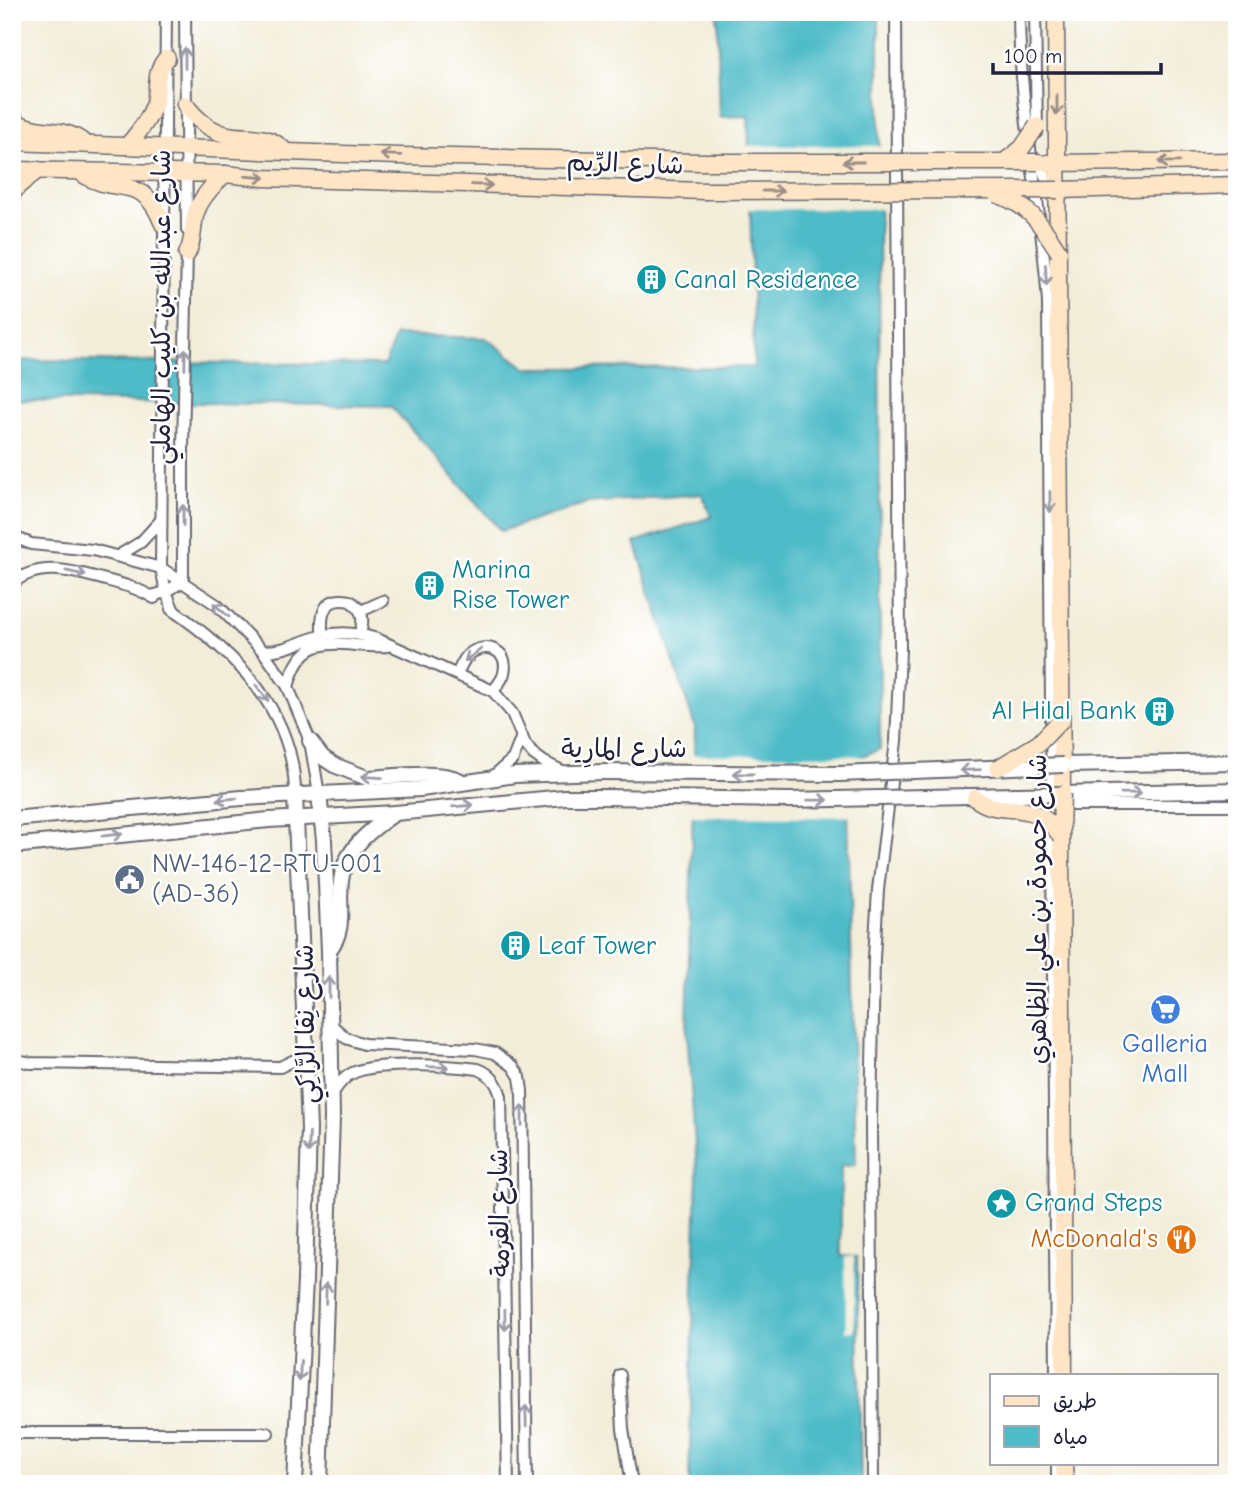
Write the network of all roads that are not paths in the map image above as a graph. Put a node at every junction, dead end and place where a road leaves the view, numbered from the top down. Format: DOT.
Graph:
graph roads {
  1 [pos="166,12"];
  2 [pos="185,12"];
  3 [pos="896,12"];
  4 [pos="1020,12"];
  5 [pos="1035,12"];
  6 [pos="1056,12"];
  7 [pos="167,58"];
  8 [pos="185,104"];
  9 [pos="12,118"];
  10 [pos="1037,126"];
  11 [pos="12,142"];
  12 [pos="85,144"];
  13 [pos="127,146"];
  14 [pos="167,147"];
  15 [pos="186,148"];
  16 [pos="285,151"];
  17 [pos="1237,161"];
  18 [pos="1004,162"];
  19 [pos="1038,162"];
  20 [pos="1057,163"];
  21 [pos="12,170"];
  22 [pos="37,170"];
  23 [pos="79,172"];
  24 [pos="166,173"];
  25 [pos="186,173"];
  26 [pos="225,174"];
  27 [pos="1237,185"];
  28 [pos="980,189"];
  29 [pos="1058,190"];
  30 [pos="12,194"];
  31 [pos="163,224"];
  32 [pos="1059,252"];
  33 [pos="187,254"];
  34 [pos="161,520"];
  35 [pos="12,536"];
  36 [pos="118,556"];
  37 [pos="161,568"];
  38 [pos="183,581"];
  39 [pos="12,584"];
  40 [pos="166,592"];
  41 [pos="151,596"];
  42 [pos="383,601"];
  43 [pos="174,611"];
  44 [pos="361,611"];
  45 [pos="360,634"];
  46 [pos="326,642"];
  47 [pos="388,646"];
  48 [pos="263,651"];
  49 [pos="457,674"];
  50 [pos="288,687"];
  51 [pos="493,691"];
  52 [pos="1062,719"];
  53 [pos="522,736"];
  54 [pos="310,741"];
  55 [pos="1237,762"];
  56 [pos="1063,765"];
  57 [pos="998,768"];
  58 [pos="564,772"];
  59 [pos="491,778"];
  60 [pos="463,782"];
  61 [pos="1237,790"];
  62 [pos="319,794"];
  63 [pos="295,795"];
  64 [pos="975,797"];
  65 [pos="1058,800"];
  66 [pos="1237,805"];
  67 [pos="395,813"];
  68 [pos="295,818"];
  69 [pos="322,818"];
  70 [pos="12,819"];
  71 [pos="1061,836"];
  72 [pos="12,846"];
  73 [pos="329,950"];
  74 [pos="329,1023"];
  75 [pos="396,1045"];
  76 [pos="307,1054"];
  77 [pos="12,1059"];
  78 [pos="407,1066"];
  79 [pos="332,1095"];
  80 [pos="1056,1374"];
  81 [pos="1064,1374"];
  82 [pos="620,1375"];
  83 [pos="13,1433"];
  84 [pos="268,1433"];
  85 [pos="1057,1464"];
  86 [pos="1064,1464"];
  87 [pos="295,1484"];
  88 [pos="320,1484"];
  89 [pos="508,1484"];
  90 [pos="527,1484"];
  91 [pos="632,1484"];
  92 [pos="873,1484"];
  93 [pos="1057,1484"];
  94 [pos="1065,1484"];
  1 -- 7 [label="street, شارع عبدالله بن كليب الهاملي"];
  8 -- 2 [label="street, شارع عبدالله بن كليب الهاملي, one-way"];
  3 -- 92 [label="street"];
  4 -- 65 [label="street, one-way"];
  5 -- 10 [label="street"];
  6 -- 20 [label="main road, شارع حمودة بن علي الظاهري, one-way"];
  7 -- 13 [label="main road"];
  7 -- 14 [label="street, شارع عبدالله بن كليب الهاملي"];
  8 -- 15 [label="street, شارع عبدالله بن كليب الهاملي"];
  8 -- 16 [label="main road"];
  9 -- 12 [label="main road"];
  10 -- 18 [label="main road, bridge"];
  10 -- 19 [label="street"];
  11 -- 12 [label="main road, شارع الرِّيم"];
  12 -- 13 [label="main road, شارع الرِّيم"];
  13 -- 14 [label="main road, شارع الرِّيم"];
  14 -- 15 [label="main road, شارع الرِّيم"];
  14 -- 24 [label="street, شارع عبدالله بن كليب الهاملي"];
  15 -- 16 [label="main road, شارع الرِّيم"];
  15 -- 25 [label="street, شارع عبدالله بن كليب الهاملي"];
  18 -- 16 [label="main road, شارع الرِّيم, one-way, bridge"];
  17 -- 20 [label="main road, شارع الرِّيم, one-way"];
  18 -- 19 [label="main road, شارع الرِّيم, bridge"];
  19 -- 20 [label="main road, شارع الرِّيم"];
  19 -- 29 [label="street"];
  20 -- 29 [label="main road, شارع حمودة بن علي الظاهري"];
  21 -- 22 [label="main road, شارع الرِّيم"];
  22 -- 23 [label="main road, شارع الرِّيم"];
  22 -- 30 [label="main road"];
  23 -- 24 [label="main road, شارع الرِّيم"];
  23 -- 31 [label="main road"];
  24 -- 25 [label="main road, شارع الرِّيم"];
  24 -- 31 [label="street, شارع عبدالله بن كليب الهاملي"];
  25 -- 26 [label="main road, شارع الرِّيم"];
  25 -- 33 [label="street, شارع عبدالله بن كليب الهاملي"];
  26 -- 28 [label="main road, شارع الرِّيم, one-way, bridge"];
  26 -- 33 [label="main road"];
  27 -- 29 [label="main road, شارع الرِّيم"];
  28 -- 29 [label="main road, شارع الرِّيم, bridge"];
  28 -- 32 [label="main road, bridge"];
  29 -- 32 [label="main road, شارع حمودة بن علي الظاهري"];
  31 -- 34 [label="street, شارع عبدالله بن كليب الهاملي"];
  32 -- 52 [label="main road, شارع حمودة بن علي الظاهري"];
  38 -- 33 [label="street, شارع عبدالله بن كليب الهاملي, one-way"];
  34 -- 36 [label="street"];
  34 -- 37 [label="street, شارع عبدالله بن كليب الهاملي"];
  35 -- 36 [label="street, شارع نِقا الرَّاكِي"];
  36 -- 37 [label="street, شارع نِقا الرَّاكِي"];
  37 -- 38 [label="street, شارع نِقا الرَّاكِي"];
  37 -- 40 [label="street, شارع عبدالله بن كليب الهاملي"];
  38 -- 40 [label="street"];
  48 -- 38 [label="street, شارع نِقا الرَّاكِي, one-way"];
  39 -- 41 [label="street, شارع نِقا الرَّاكِي, one-way"];
  40 -- 41 [label="street"];
  40 -- 43 [label="street, شارع عبدالله بن كليب الهاملي"];
  41 -- 43 [label="street, شارع نِقا الرَّاكِي"];
  42 -- 44 [label="street"];
  43 -- 63 [label="street, شارع نِقا الرَّاكِي, one-way"];
  44 -- 45 [label="street"];
  44 -- 46 [label="street"];
  45 -- 46 [label="street"];
  45 -- 47 [label="street"];
  46 -- 47 [label="street"];
  46 -- 48 [label="street"];
  46 -- 50 [label="street"];
  47 -- 49 [label="street"];
  48 -- 50 [label="street, شارع نِقا الرَّاكِي"];
  49 -- 51 [label="street"];
  51 -- 49 [label="street, one-way"];
  50 -- 54 [label="street, شارع نِقا الرَّاكِي"];
  51 -- 53 [label="street"];
  52 -- 56 [label="main road, شارع حمودة بن علي الظاهري"];
  52 -- 57 [label="main road, bridge"];
  53 -- 58 [label="street"];
  53 -- 59 [label="street"];
  60 -- 54 [label="street, one-way"];
  54 -- 62 [label="street, شارع نِقا الرَّاكِي"];
  55 -- 56 [label="street, شارع المارِية"];
  56 -- 57 [label="street, شارع المارِية, bridge"];
  56 -- 65 [label="main road, شارع حمودة بن علي الظاهري"];
  57 -- 58 [label="street, شارع المارِية, one-way, bridge"];
  58 -- 59 [label="street, شارع المارِية"];
  59 -- 60 [label="street, شارع المارِية"];
  60 -- 62 [label="street, شارع المارِية"];
  65 -- 61 [label="street, شارع المارِية, one-way"];
  62 -- 63 [label="street, شارع المارِية"];
  62 -- 69 [label="street, شارع نِقا الرَّاكِي"];
  63 -- 68 [label="street, شارع نِقا الرَّاكِي"];
  63 -- 70 [label="street, شارع المارِية, one-way"];
  64 -- 65 [label="street, شارع المارِية, bridge"];
  67 -- 64 [label="street, شارع المارِية, one-way, bridge"];
  64 -- 71 [label="main road, bridge"];
  65 -- 66 [label="street"];
  65 -- 71 [label="main road, شارع حمودة بن علي الظاهري, bridge"];
  65 -- 80 [label="street"];
  67 -- 69 [label="street, شارع المارِية"];
  67 -- 73 [label="street"];
  68 -- 69 [label="street, شارع المارِية"];
  72 -- 68 [label="street, شارع المارِية, one-way"];
  68 -- 76 [label="street, شارع نِقا الرَّاكِي"];
  69 -- 73 [label="street, شارع نِقا الرَّاكِي"];
  71 -- 81 [label="main road, شارع حمودة بن علي الظاهري"];
  74 -- 73 [label="street, شارع نِقا الرَّاكِي, one-way"];
  74 -- 75 [label="street, شارع القرمة"];
  74 -- 79 [label="street, شارع نِقا الرَّاكِي"];
  75 -- 78 [label="street"];
  90 -- 75 [label="street, شارع القرمة, one-way"];
  76 -- 77 [label="street"];
  76 -- 87 [label="street, شارع نِقا الرَّاكِي, one-way"];
  78 -- 79 [label="street, شارع القرمة"];
  78 -- 89 [label="street, شارع القرمة, one-way"];
  88 -- 79 [label="street, شارع نِقا الرَّاكِي, one-way"];
  82 -- 91 [label="street"];
  83 -- 84 [label="street"];
  85 -- 93 [label="street"];
  86 -- 94 [label="main road"];
}
